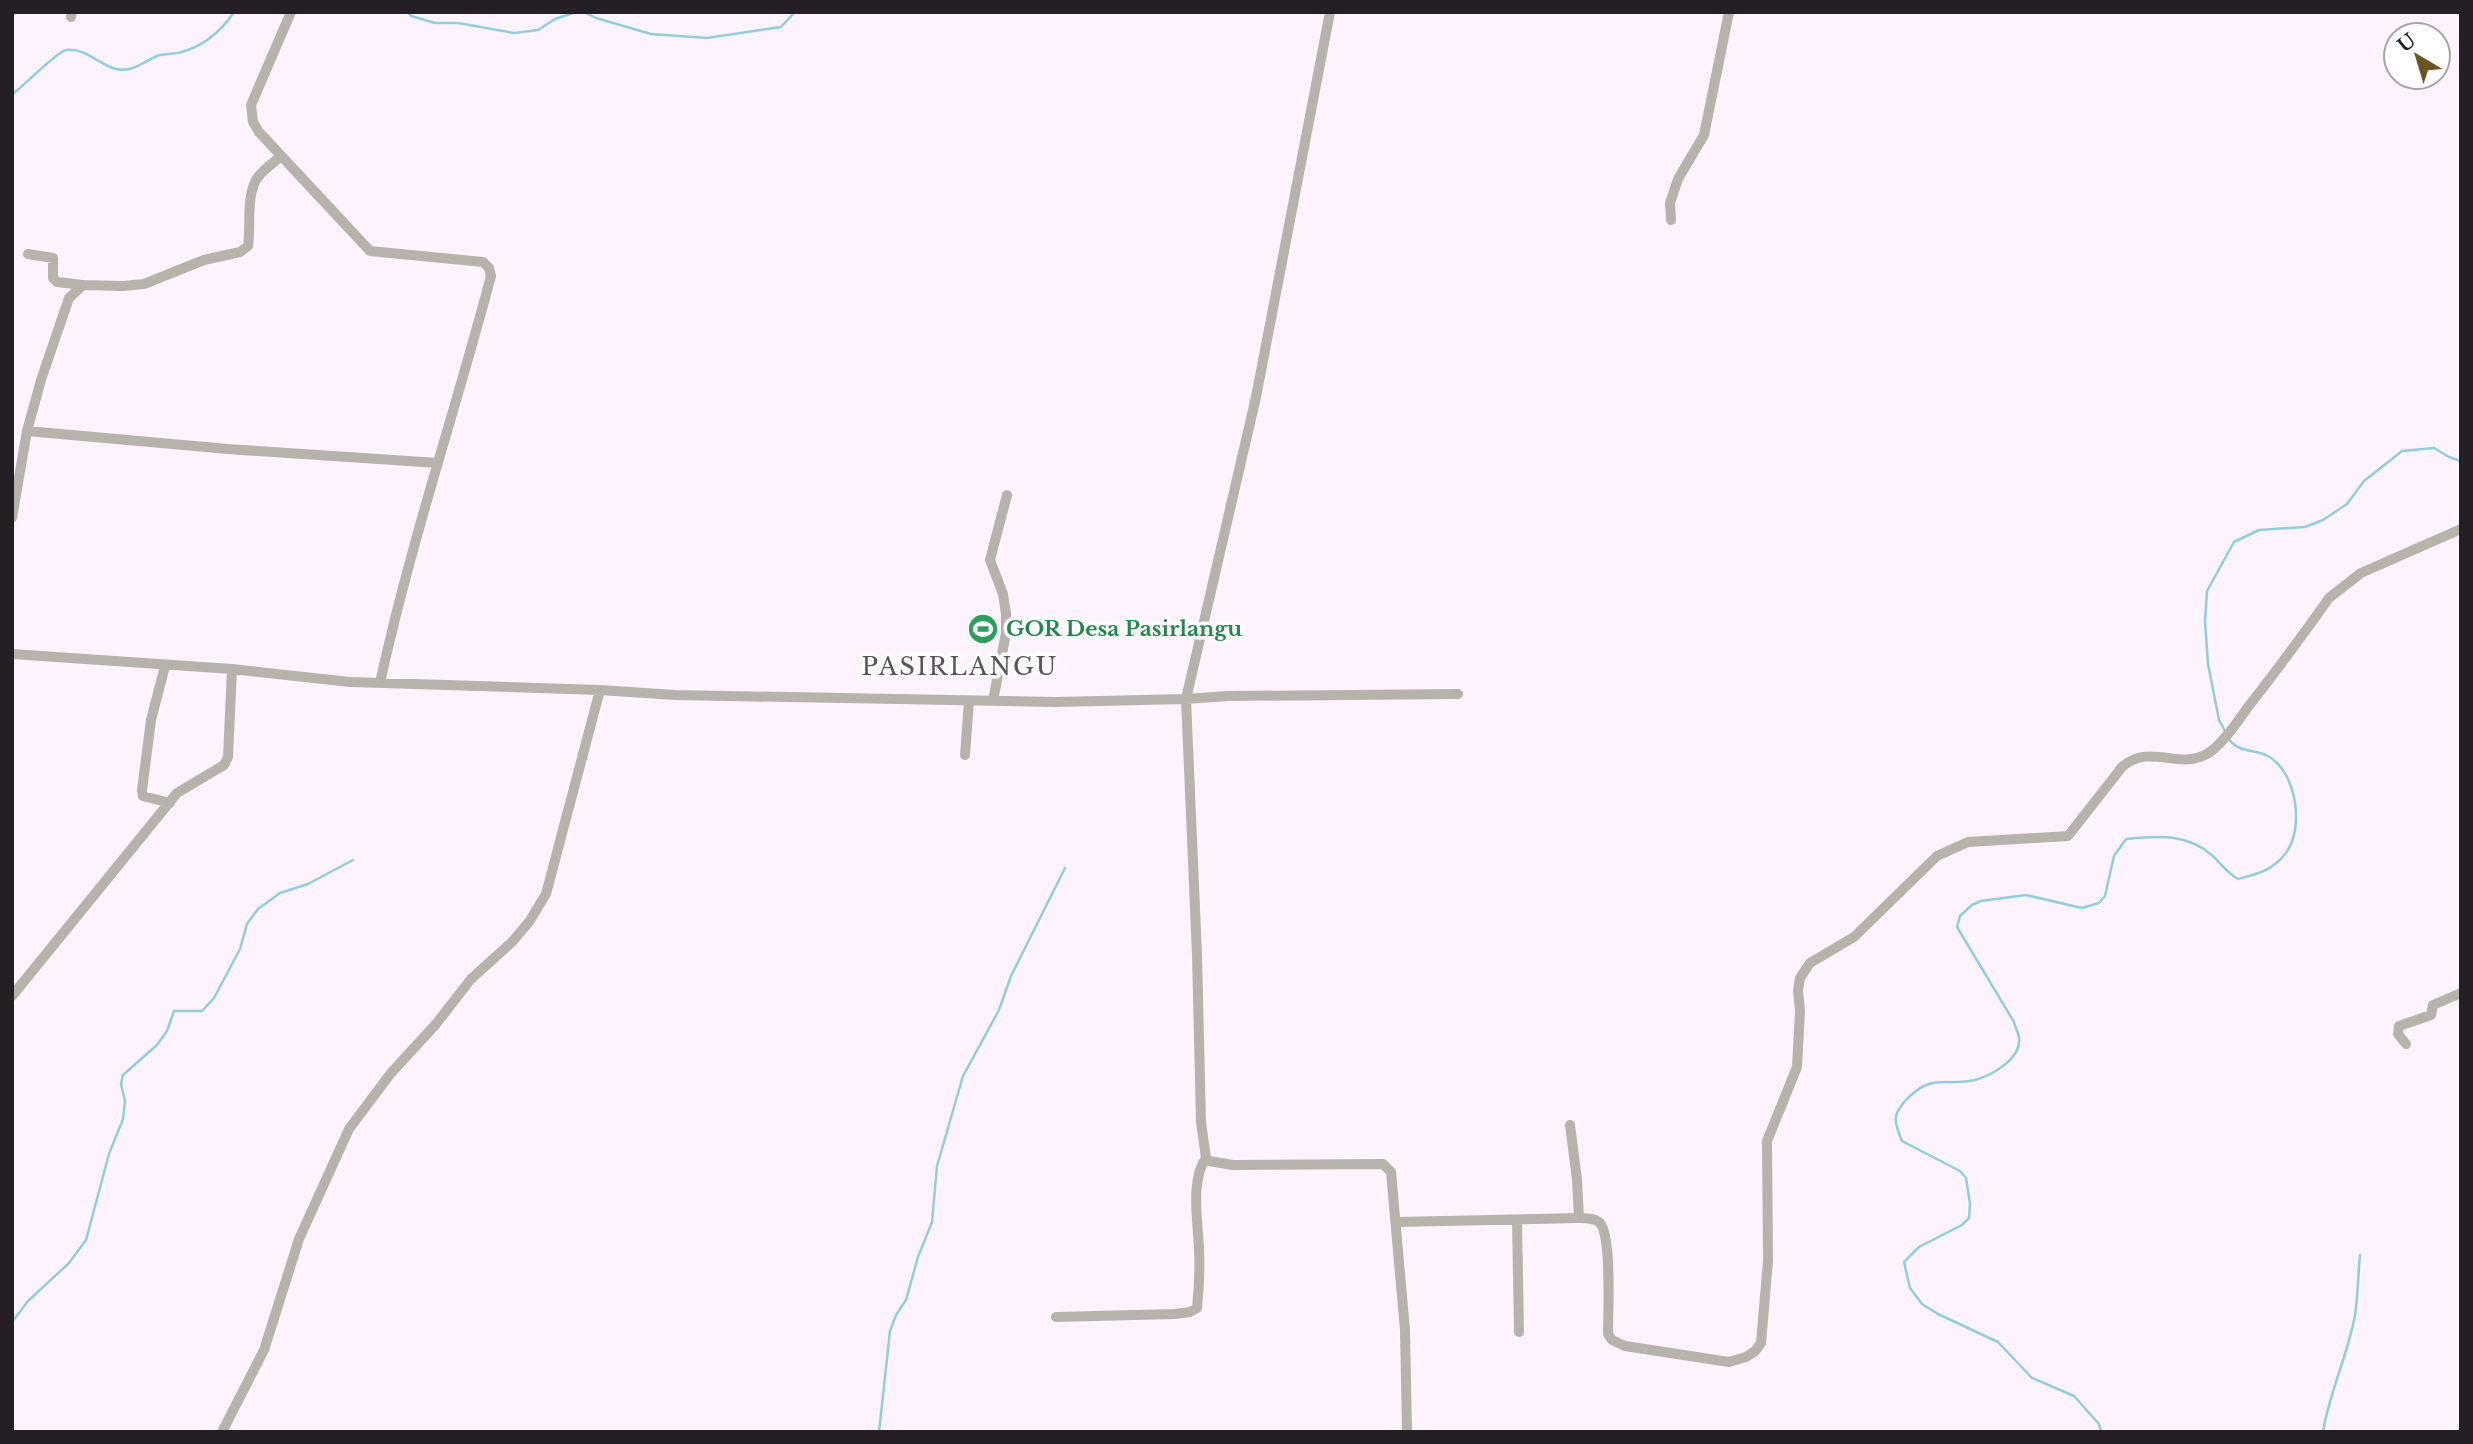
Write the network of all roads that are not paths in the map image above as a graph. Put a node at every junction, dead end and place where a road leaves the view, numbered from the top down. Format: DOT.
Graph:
graph roads {
  1 [pos="291,12"];
  2 [pos="1330,12"];
  3 [pos="1729,12"];
  4 [pos="280,156"];
  5 [pos="1671,220"];
  6 [pos="28,254"];
  7 [pos="83,285"];
  8 [pos="27,431"];
  9 [pos="438,463"];
  10 [pos="1007,495"];
  11 [pos="12,518"];
  12 [pos="2461,529"];
  13 [pos="12,654"];
  14 [pos="165,666"];
  15 [pos="232,669"];
  16 [pos="380,683"];
  17 [pos="600,690"];
  18 [pos="1458,694"];
  19 [pos="1186,699"];
  20 [pos="969,701"];
  21 [pos="993,701"];
  22 [pos="965,755"];
  23 [pos="170,803"];
  24 [pos="2461,993"];
  25 [pos="12,996"];
  26 [pos="2406,1044"];
  27 [pos="1570,1125"];
  28 [pos="1206,1158"];
  29 [pos="1579,1217"];
  30 [pos="1517,1220"];
  31 [pos="1396,1222"];
  32 [pos="1056,1317"];
  33 [pos="1519,1332"];
  34 [pos="222,1432"];
  35 [pos="1408,1432"];
  1 -- 4 [label="street"];
  2 -- 19 [label="street"];
  3 -- 5 [label="street"];
  4 -- 7 [label="street"];
  4 -- 9 [label="street"];
  6 -- 7 [label="street"];
  7 -- 8 [label="street"];
  8 -- 9 [label="street"];
  8 -- 11 [label="street"];
  9 -- 16 [label="street"];
  10 -- 21 [label="street"];
  12 -- 29 [label="street"];
  13 -- 14 [label="street"];
  14 -- 15 [label="street"];
  14 -- 23 [label="street"];
  15 -- 16 [label="street"];
  15 -- 23 [label="street"];
  16 -- 17 [label="street"];
  17 -- 20 [label="street"];
  17 -- 34 [label="street"];
  18 -- 19 [label="street"];
  19 -- 21 [label="street"];
  19 -- 28 [label="street"];
  20 -- 21 [label="street"];
  20 -- 22 [label="street"];
  23 -- 25 [label="street"];
  24 -- 26 [label="street"];
  27 -- 29 [label="street"];
  28 -- 31 [label="street"];
  28 -- 32 [label="street"];
  29 -- 30 [label="street"];
  30 -- 31 [label="street"];
  30 -- 33 [label="street"];
  31 -- 35 [label="street"];
}
